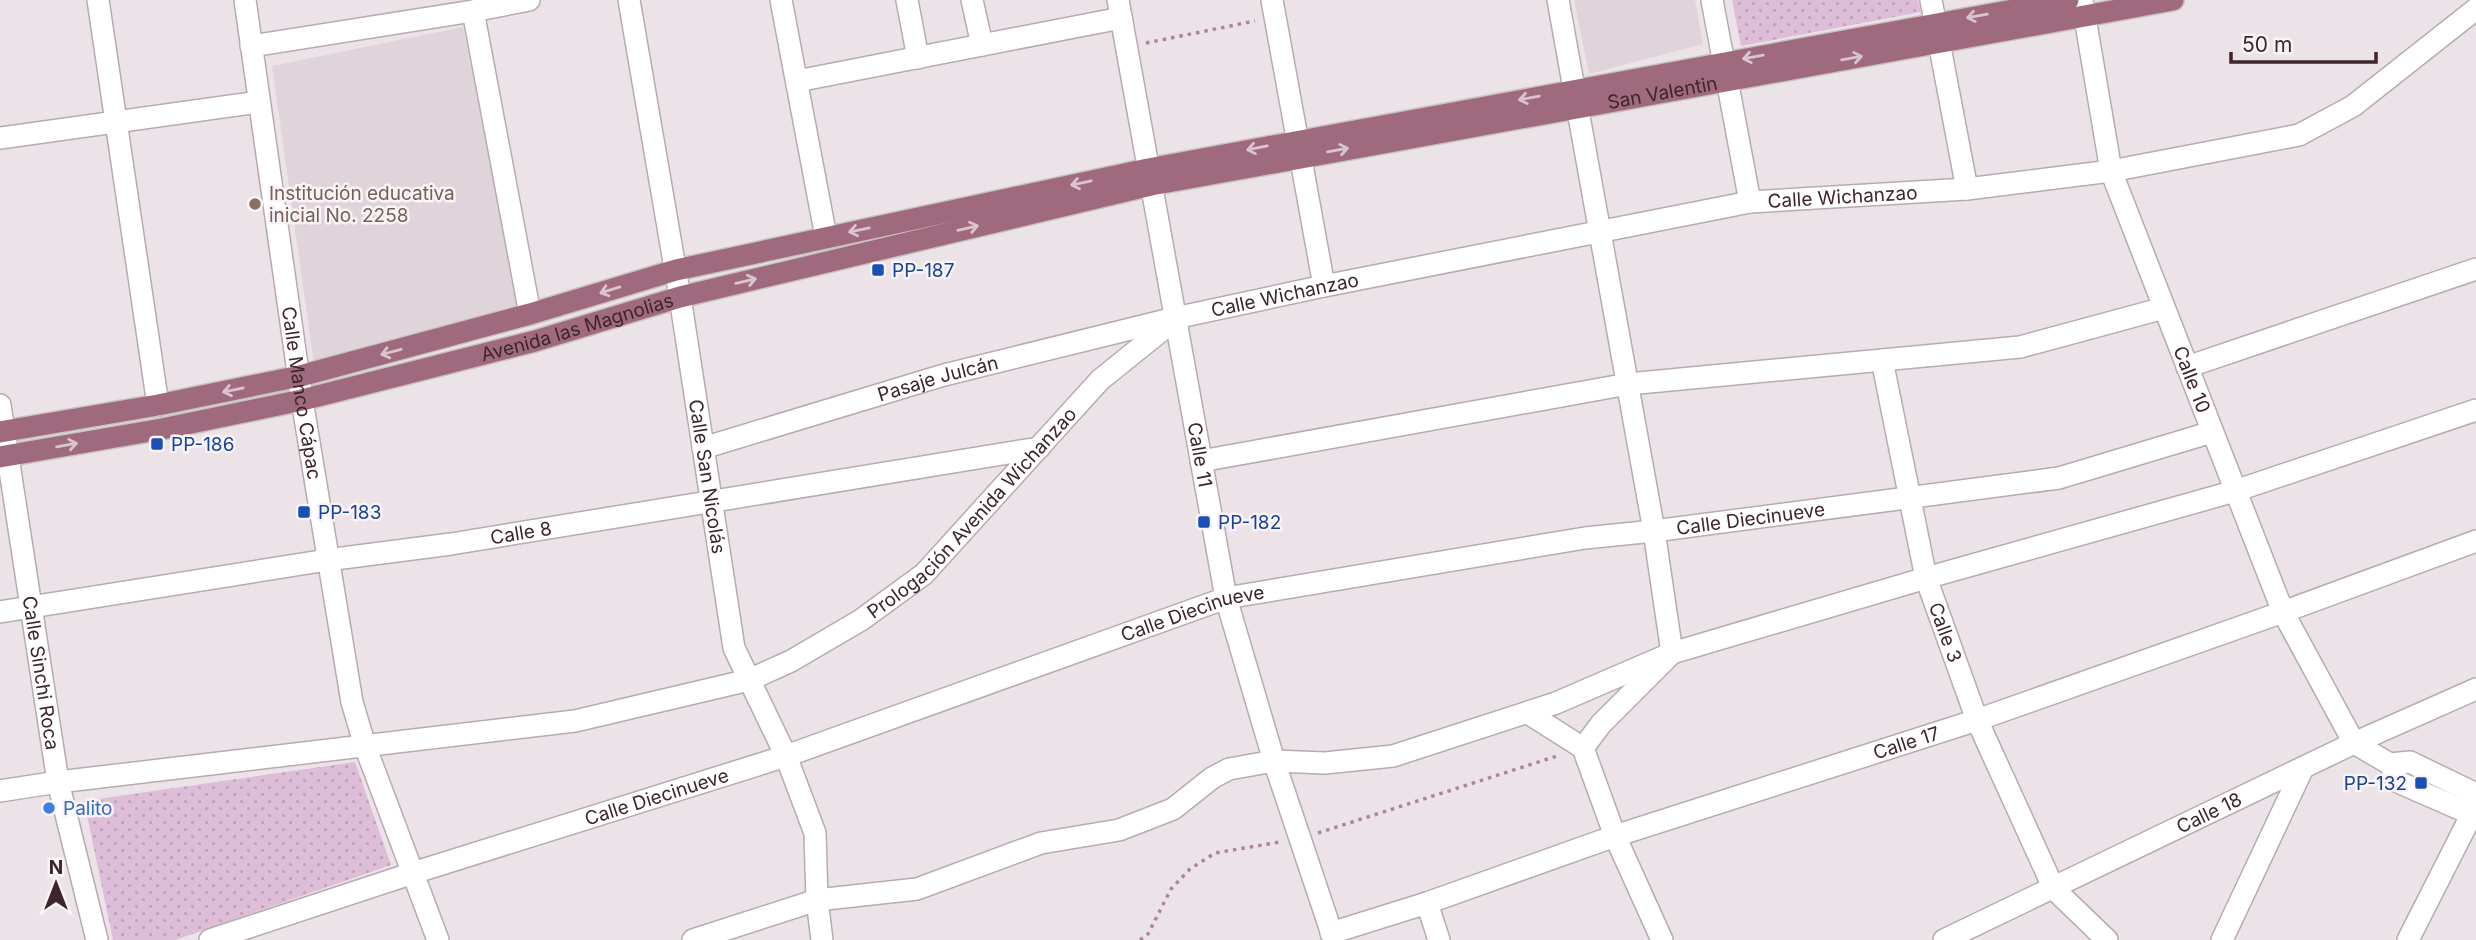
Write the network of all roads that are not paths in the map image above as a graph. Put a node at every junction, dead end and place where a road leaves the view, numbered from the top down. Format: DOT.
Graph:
graph roads {
  1 [pos="98,0"];
  2 [pos="245,0"];
  3 [pos="530,0"];
  4 [pos="629,0"];
  5 [pos="781,0"];
  6 [pos="907,0"];
  7 [pos="972,0"];
  8 [pos="1558,0"];
  9 [pos="1712,0"];
  10 [pos="1931,0"];
  11 [pos="2068,0"];
  12 [pos="2173,0"];
  13 [pos="1273,8"];
  14 [pos="2084,8"];
  15 [pos="1119,9"];
  16 [pos="2476,9"];
  17 [pos="473,11"];
  18 [pos="1937,33"];
  19 [pos="982,45"];
  20 [pos="251,46"];
  21 [pos="918,58"];
  22 [pos="1725,71"];
  23 [pos="797,81"];
  24 [pos="1576,98"];
  25 [pos="259,102"];
  26 [pos="116,122"];
  27 [pos="0,138"];
  28 [pos="1298,149"];
  29 [pos="2110,171"];
  30 [pos="1150,177"];
  31 [pos="1967,189"];
  32 [pos="1750,202"];
  33 [pos="1601,231"];
  34 [pos="826,237"];
  35 [pos="2476,269"];
  36 [pos="676,270"];
  37 [pos="1324,286"];
  38 [pos="680,297"];
  39 [pos="2164,308"];
  40 [pos="530,314"];
  41 [pos="1175,318"];
  42 [pos="1882,360"];
  43 [pos="2187,367"];
  44 [pos="300,376"];
  45 [pos="1628,384"];
  46 [pos="302,400"];
  47 [pos="0,405"];
  48 [pos="158,405"];
  49 [pos="2476,410"];
  50 [pos="2,431"];
  51 [pos="2212,432"];
  52 [pos="703,448"];
  53 [pos="1039,448"];
  54 [pos="4,456"];
  55 [pos="1201,461"];
  56 [pos="2235,491"];
  57 [pos="1911,496"];
  58 [pos="711,502"];
  59 [pos="1654,531"];
  60 [pos="2476,541"];
  61 [pos="327,560"];
  62 [pos="1926,578"];
  63 [pos="1226,598"];
  64 [pos="32,607"];
  65 [pos="0,612"];
  66 [pos="2283,612"];
  67 [pos="1672,653"];
  68 [pos="749,680"];
  69 [pos="2476,689"];
  70 [pos="1528,713"];
  71 [pos="1977,720"];
  72 [pos="2354,743"];
  73 [pos="365,746"];
  74 [pos="1583,748"];
  75 [pos="786,756"];
  76 [pos="1274,761"];
  77 [pos="2303,768"];
  78 [pos="58,782"];
  79 [pos="0,791"];
  80 [pos="2475,807"];
  81 [pos="1615,836"];
  82 [pos="413,873"];
  83 [pos="2054,889"];
  84 [pos="817,900"];
  85 [pos="1427,903"];
  86 [pos="1332,936"];
  87 [pos="97,940"];
  88 [pos="210,940"];
  89 [pos="438,940"];
  90 [pos="693,940"];
  91 [pos="822,940"];
  92 [pos="1439,940"];
  93 [pos="1662,940"];
  94 [pos="1944,940"];
  95 [pos="2107,940"];
  96 [pos="2222,940"];
  97 [pos="2408,940"];
  1 -- 26 [label="street"];
  2 -- 20 [label="street, Calle Manco Cápac"];
  3 -- 17 [label="street"];
  4 -- 36 [label="street, Calle San Nicolás"];
  5 -- 23 [label="street"];
  6 -- 21 [label="street"];
  7 -- 19 [label="street"];
  8 -- 24 [label="street"];
  9 -- 22 [label="street"];
  10 -- 18 [label="street"];
  11 -- 18 [label="main road, San Valentin, one-way"];
  12 -- 14 [label="main road, San Valentin"];
  13 -- 28 [label="street"];
  14 -- 18 [label="main road, San Valentin"];
  14 -- 29 [label="street, Calle 10"];
  15 -- 19 [label="street"];
  15 -- 30 [label="street, Calle 11"];
  16 -- 29 [label="street, Calle Wichanzao"];
  17 -- 20 [label="street"];
  17 -- 40 [label="street"];
  18 -- 22 [label="main road, San Valentin"];
  18 -- 31 [label="street"];
  19 -- 21 [label="street"];
  20 -- 25 [label="street, Calle Manco Cápac"];
  21 -- 23 [label="street"];
  22 -- 24 [label="main road, San Valentin"];
  22 -- 32 [label="street"];
  23 -- 34 [label="street"];
  24 -- 28 [label="main road, San Valentin"];
  24 -- 33 [label="street"];
  25 -- 26 [label="street"];
  25 -- 44 [label="street, Calle Manco Cápac"];
  26 -- 27 [label="street"];
  26 -- 48 [label="street"];
  28 -- 30 [label="main road, San Valentin"];
  28 -- 37 [label="street"];
  29 -- 31 [label="street, Calle Wichanzao"];
  29 -- 39 [label="street, Calle 10"];
  30 -- 34 [label="main road, Avenida las Magnolias, one-way"];
  38 -- 30 [label="main road, Avenida las Magnolias, one-way"];
  30 -- 41 [label="street, Calle 11"];
  31 -- 32 [label="street, Calle Wichanzao"];
  32 -- 33 [label="street, Calle Wichanzao"];
  33 -- 37 [label="street, Calle Wichanzao"];
  33 -- 45 [label="street"];
  34 -- 36 [label="main road, Avenida las Magnolias"];
  35 -- 43 [label="street"];
  36 -- 38 [label="street, Calle San Nicolás"];
  36 -- 40 [label="main road, Avenida las Magnolias, one-way"];
  37 -- 41 [label="street, Calle Wichanzao"];
  38 -- 46 [label="main road, Avenida las Magnolias"];
  38 -- 52 [label="street, Calle San Nicolás"];
  39 -- 42 [label="street"];
  39 -- 43 [label="street, Calle 10"];
  40 -- 44 [label="main road, Avenida las Magnolias, one-way"];
  41 -- 52 [label="street, Pasaje Julcán"];
  41 -- 53 [label="street, Prologación Avenida Wichanzao"];
  41 -- 55 [label="street, Calle 11"];
  42 -- 45 [label="street"];
  42 -- 57 [label="street, Calle 3"];
  43 -- 51 [label="street, Calle 10"];
  44 -- 46 [label="street, Calle Manco Cápac"];
  44 -- 48 [label="main road, Avenida las Magnolias, one-way"];
  45 -- 55 [label="street"];
  45 -- 59 [label="street"];
  54 -- 46 [label="main road, Avenida las Magnolias, one-way"];
  46 -- 61 [label="street, Calle Manco Cápac"];
  47 -- 50 [label="street, Calle Sinchi Roca"];
  48 -- 50 [label="main road, Avenida las Magnolias"];
  49 -- 56 [label="street"];
  50 -- 54 [label="street, Calle Sinchi Roca"];
  51 -- 56 [label="street, Calle 10"];
  51 -- 57 [label="street, Calle Diecinueve"];
  52 -- 58 [label="street, Calle San Nicolás"];
  53 -- 58 [label="street, Calle 8"];
  53 -- 68 [label="street, Prologación Avenida Wichanzao"];
  54 -- 64 [label="street, Calle Sinchi Roca"];
  55 -- 63 [label="street, Calle 11"];
  56 -- 62 [label="street"];
  56 -- 66 [label="street, Calle 10"];
  57 -- 59 [label="street, Calle Diecinueve"];
  57 -- 62 [label="street, Calle 3"];
  58 -- 61 [label="street, Calle 8"];
  58 -- 68 [label="street, Calle San Nicolás"];
  59 -- 63 [label="street, Calle Diecinueve"];
  59 -- 67 [label="street"];
  60 -- 66 [label="street, Calle 17"];
  61 -- 64 [label="street, Calle 8"];
  61 -- 73 [label="street, Calle Manco Cápac"];
  62 -- 67 [label="street"];
  62 -- 71 [label="street, Calle 3"];
  63 -- 75 [label="street, Calle Diecinueve"];
  63 -- 76 [label="street, Calle 11"];
  64 -- 65 [label="street, Calle 8"];
  64 -- 78 [label="street, Calle Sinchi Roca"];
  66 -- 71 [label="street, Calle 17"];
  66 -- 72 [label="street, Calle 10"];
  67 -- 70 [label="street"];
  67 -- 74 [label="street"];
  68 -- 73 [label="street, Prologación Avenida Wichanzao"];
  68 -- 75 [label="street, Calle San Nicolás"];
  69 -- 72 [label="street, Calle 18"];
  70 -- 74 [label="street"];
  70 -- 76 [label="street"];
  71 -- 81 [label="street, Calle 17"];
  71 -- 83 [label="street, Calle 3"];
  72 -- 77 [label="street, Calle 18"];
  72 -- 80 [label="street"];
  73 -- 78 [label="street, Prologación Avenida Wichanzao"];
  73 -- 82 [label="street, Calle Manco Cápac"];
  74 -- 81 [label="street"];
  75 -- 82 [label="street, Calle Diecinueve"];
  75 -- 84 [label="street, Calle San Nicolás"];
  76 -- 84 [label="street"];
  76 -- 86 [label="street, Calle 11"];
  77 -- 83 [label="street, Calle 18"];
  77 -- 96 [label="street"];
  78 -- 79 [label="street, Prologación Avenida Wichanzao"];
  78 -- 87 [label="street, Calle Sinchi Roca"];
  80 -- 97 [label="street"];
  81 -- 85 [label="street, Calle 17"];
  81 -- 93 [label="street"];
  82 -- 88 [label="street, Calle Diecinueve"];
  82 -- 89 [label="street, Calle Manco Cápac"];
  83 -- 94 [label="street, Calle 18"];
  83 -- 95 [label="street"];
  84 -- 90 [label="street"];
  84 -- 91 [label="street, Calle San Nicolás"];
  85 -- 86 [label="street, Calle 17"];
  85 -- 92 [label="street"];
}
